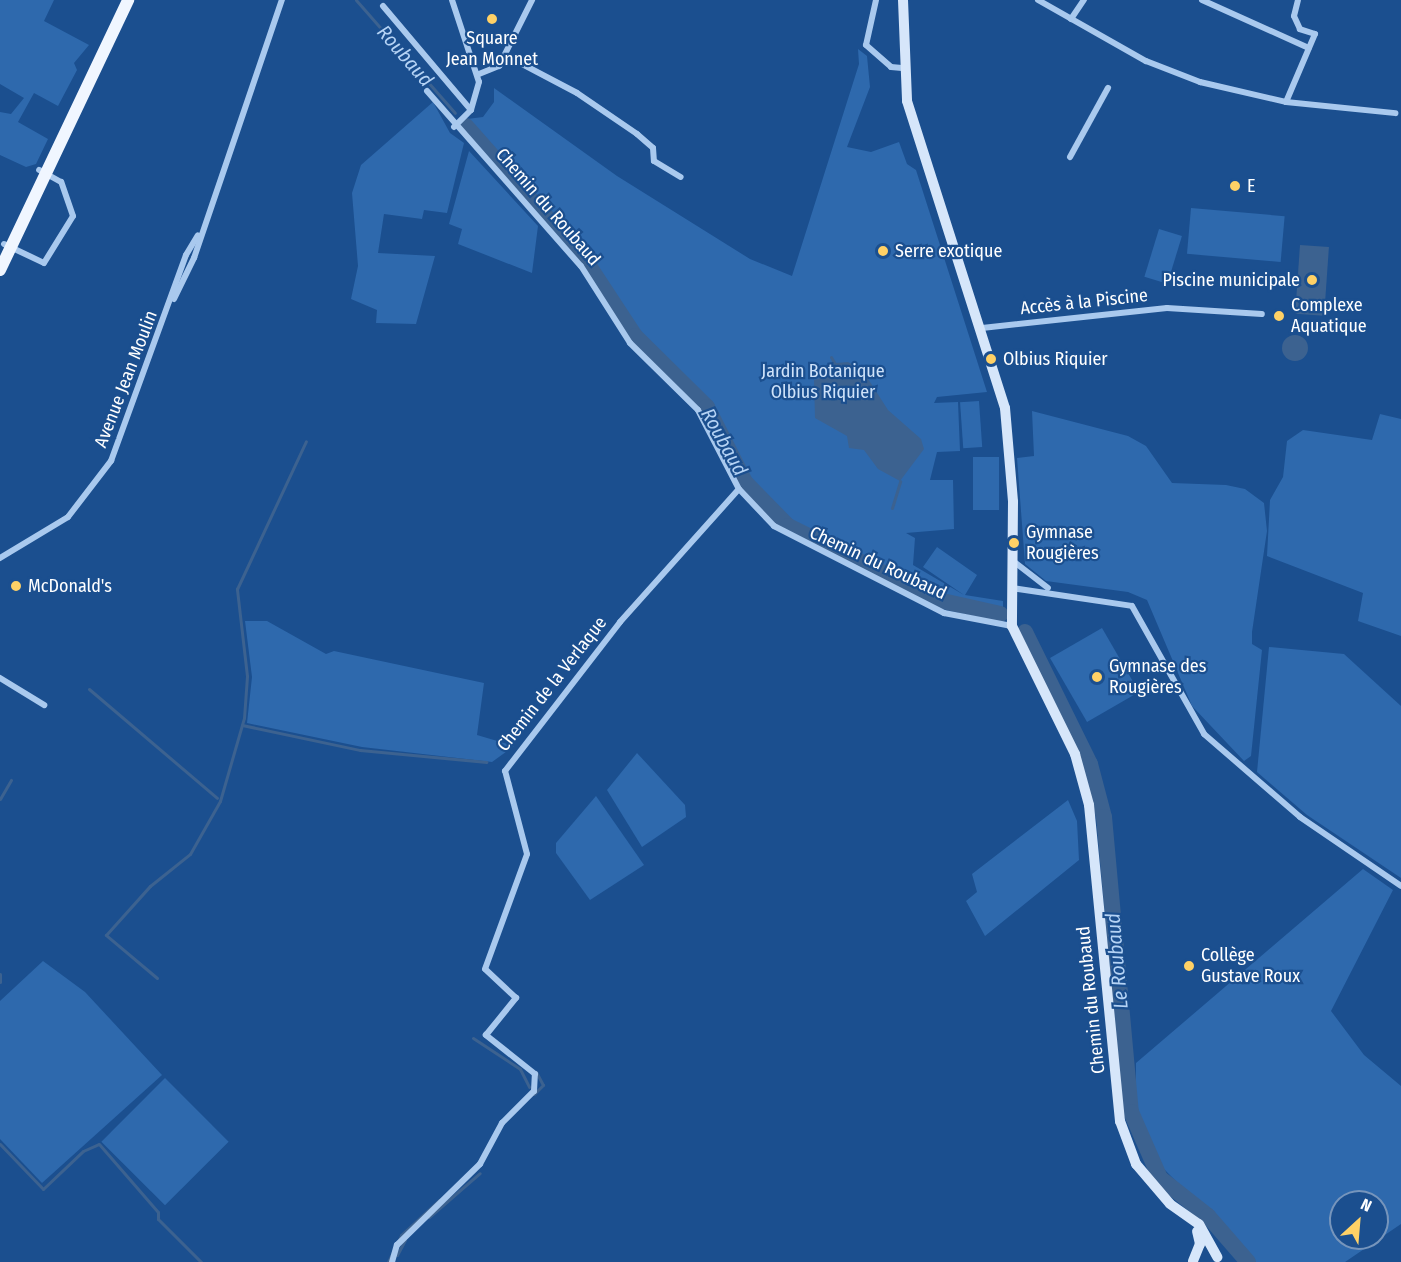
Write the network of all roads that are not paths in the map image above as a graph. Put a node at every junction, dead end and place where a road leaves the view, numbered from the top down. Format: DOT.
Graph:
graph roads {
  1 [pos="119,0"];
  2 [pos="128,0"];
  3 [pos="282,0"];
  4 [pos="452,0"];
  5 [pos="532,0"];
  6 [pos="876,0"];
  7 [pos="903,0"];
  8 [pos="1038,0"];
  9 [pos="1084,0"];
  10 [pos="1202,0"];
  11 [pos="1298,0"];
  12 [pos="383,6"];
  13 [pos="1071,19"];
  14 [pos="1309,48"];
  15 [pos="505,56"];
  16 [pos="902,68"];
  17 [pos="479,74"];
  18 [pos="1108,88"];
  19 [pos="427,91"];
  20 [pos="1286,102"];
  21 [pos="471,110"];
  22 [pos="1395,113"];
  23 [pos="454,127"];
  24 [pos="1070,157"];
  25 [pos="42,171"];
  26 [pos="681,177"];
  27 [pos="5,248"];
  28 [pos="0,270"];
  29 [pos="1262,314"];
  30 [pos="982,328"];
  31 [pos="739,489"];
  32 [pos="0,558"];
  33 [pos="1013,561"];
  34 [pos="1028,578"];
  35 [pos="1013,584"];
  36 [pos="1052,590"];
  37 [pos="1012,626"];
  38 [pos="0,678"];
  39 [pos="44,705"];
  40 [pos="1401,886"];
  41 [pos="1183,1214"];
  42 [pos="1220,1260"];
  43 [pos="1193,1261"];
  44 [pos="392,1262"];
  1 -- 25 [label="main road"];
  2 -- 25 [label="main road"];
  3 -- 32 [label="street, Avenue Jean Moulin"];
  4 -- 17 [label="street"];
  5 -- 15 [label="street"];
  6 -- 16 [label="street"];
  7 -- 16 [label="street"];
  8 -- 13 [label="street"];
  9 -- 13 [label="street"];
  10 -- 14 [label="street"];
  11 -- 14 [label="street"];
  12 -- 21 [label="street"];
  13 -- 20 [label="street"];
  14 -- 20 [label="street"];
  15 -- 17 [label="street"];
  15 -- 26 [label="street"];
  16 -- 30 [label="street"];
  17 -- 21 [label="street"];
  18 -- 24 [label="street"];
  19 -- 23 [label="street, Chemin du Roubaud"];
  20 -- 22 [label="street"];
  21 -- 23 [label="street"];
  23 -- 31 [label="street, Chemin du Roubaud"];
  25 -- 27 [label="main road"];
  25 -- 27 [label="street"];
  27 -- 28 [label="main road"];
  29 -- 30 [label="street, Accès à la Piscine"];
  30 -- 33 [label="street"];
  31 -- 37 [label="street, Chemin du Roubaud"];
  31 -- 44 [label="street, Chemin de la Verlaque"];
  33 -- 34 [label="street"];
  33 -- 35 [label="street"];
  34 -- 35 [label="street"];
  34 -- 36 [label="street"];
  35 -- 36 [label="street"];
  35 -- 37 [label="street"];
  36 -- 40 [label="street"];
  37 -- 41 [label="street, Chemin du Roubaud"];
  38 -- 39 [label="street"];
  41 -- 42 [label="street, Chemin du Roubaud"];
  41 -- 43 [label="street, Chemin du Roubaud"];
  42 -- 43 [label="street"];
}
